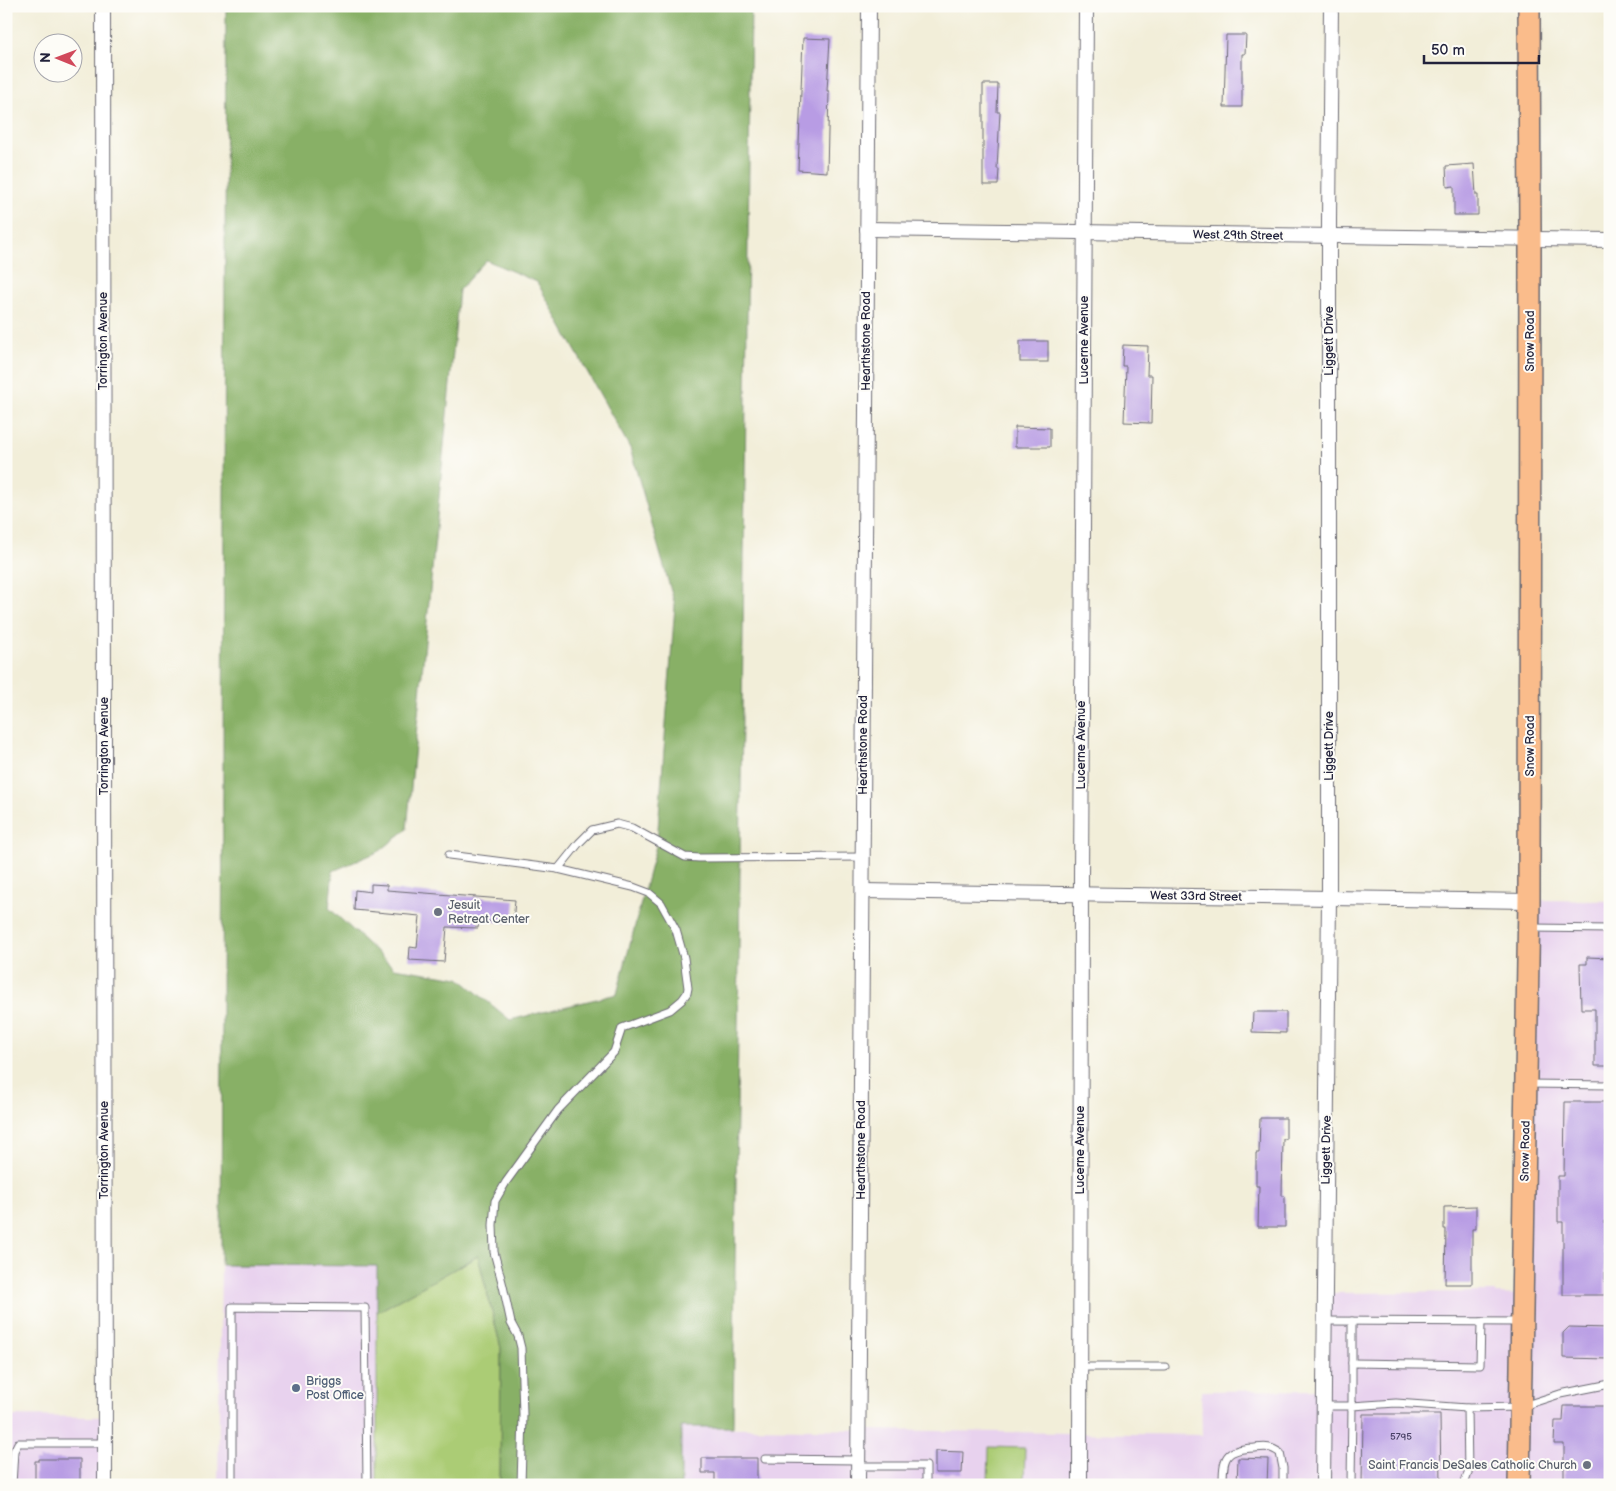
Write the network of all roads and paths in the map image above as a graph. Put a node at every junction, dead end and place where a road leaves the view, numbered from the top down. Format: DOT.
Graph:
graph roads {
  1 [pos="103,6"];
  2 [pos="869,6"];
  3 [pos="1086,6"];
  4 [pos="1331,6"];
  5 [pos="1529,6"];
  6 [pos="867,229"];
  7 [pos="1085,232"];
  8 [pos="1329,235"];
  9 [pos="1530,239"];
  10 [pos="1610,240"];
  11 [pos="449,855"];
  12 [pos="863,857"];
  13 [pos="558,869"];
  14 [pos="862,891"];
  15 [pos="1081,894"];
  16 [pos="1329,897"];
  17 [pos="1529,901"];
  18 [pos="1529,928"];
  19 [pos="1610,929"];
  20 [pos="1526,1084"];
  21 [pos="1610,1085"];
  22 [pos="1325,1321"];
  23 [pos="1352,1321"];
  24 [pos="1481,1322"];
  25 [pos="1522,1322"];
  26 [pos="1352,1363"];
  27 [pos="1080,1367"];
  28 [pos="1165,1367"];
  29 [pos="1610,1384"];
  30 [pos="1324,1406"];
  31 [pos="1352,1406"];
  32 [pos="1520,1407"];
  33 [pos="1467,1408"];
  34 [pos="104,1443"];
  35 [pos="765,1459"];
  36 [pos="858,1463"];
  37 [pos="12,1485"];
  38 [pos="105,1485"];
  39 [pos="232,1485"];
  40 [pos="366,1485"];
  41 [pos="521,1485"];
  42 [pos="858,1485"];
  43 [pos="926,1485"];
  44 [pos="1080,1485"];
  45 [pos="1223,1485"];
  46 [pos="1283,1485"];
  47 [pos="1323,1485"];
  48 [pos="1351,1485"];
  49 [pos="1464,1485"];
  50 [pos="1519,1485"];
  1 -- 34 [label="street, Torrington Avenue"];
  2 -- 6 [label="street, Hearthstone Road"];
  3 -- 7 [label="street, Lucerne Avenue"];
  4 -- 8 [label="street, Liggett Drive"];
  5 -- 9 [label="main road, Snow Road"];
  6 -- 7 [label="street, West 29th Street"];
  6 -- 12 [label="street, Hearthstone Road"];
  7 -- 8 [label="street, West 29th Street"];
  7 -- 15 [label="street, Lucerne Avenue"];
  8 -- 9 [label="street, West 29th Street"];
  8 -- 16 [label="street, Liggett Drive"];
  9 -- 10 [label="street, West 29th Street"];
  9 -- 17 [label="main road, Snow Road"];
  11 -- 13 [label="lane"];
  12 -- 13 [label="lane"];
  12 -- 14 [label="street, Hearthstone Road"];
  13 -- 41 [label="lane"];
  14 -- 15 [label="street, West 33rd Street"];
  14 -- 36 [label="street, Hearthstone Road"];
  15 -- 16 [label="street, West 33rd Street"];
  15 -- 27 [label="street, Lucerne Avenue"];
  16 -- 17 [label="street, West 33rd Street"];
  16 -- 22 [label="street, Liggett Drive"];
  17 -- 18 [label="main road, Snow Road"];
  18 -- 19 [label="lane"];
  18 -- 20 [label="main road, Snow Road"];
  20 -- 21 [label="lane"];
  20 -- 25 [label="main road, Snow Road"];
  22 -- 23 [label="lane"];
  22 -- 30 [label="street, Liggett Drive"];
  23 -- 24 [label="lane"];
  23 -- 26 [label="lane"];
  24 -- 25 [label="lane"];
  24 -- 26 [label="lane"];
  25 -- 32 [label="main road, Snow Road"];
  26 -- 31 [label="lane"];
  27 -- 28 [label="lane"];
  27 -- 44 [label="street, Lucerne Avenue"];
  29 -- 32 [label="lane"];
  30 -- 31 [label="lane"];
  30 -- 47 [label="street, Liggett Drive"];
  31 -- 33 [label="lane"];
  31 -- 48 [label="lane"];
  32 -- 33 [label="lane"];
  32 -- 50 [label="main road, Snow Road"];
  33 -- 49 [label="lane"];
  34 -- 37 [label="lane"];
  34 -- 38 [label="street, Torrington Avenue"];
  35 -- 36 [label="lane"];
  36 -- 42 [label="street, Hearthstone Road"];
  36 -- 43 [label="lane"];
  39 -- 40 [label="lane"];
  45 -- 46 [label="lane"];
}
